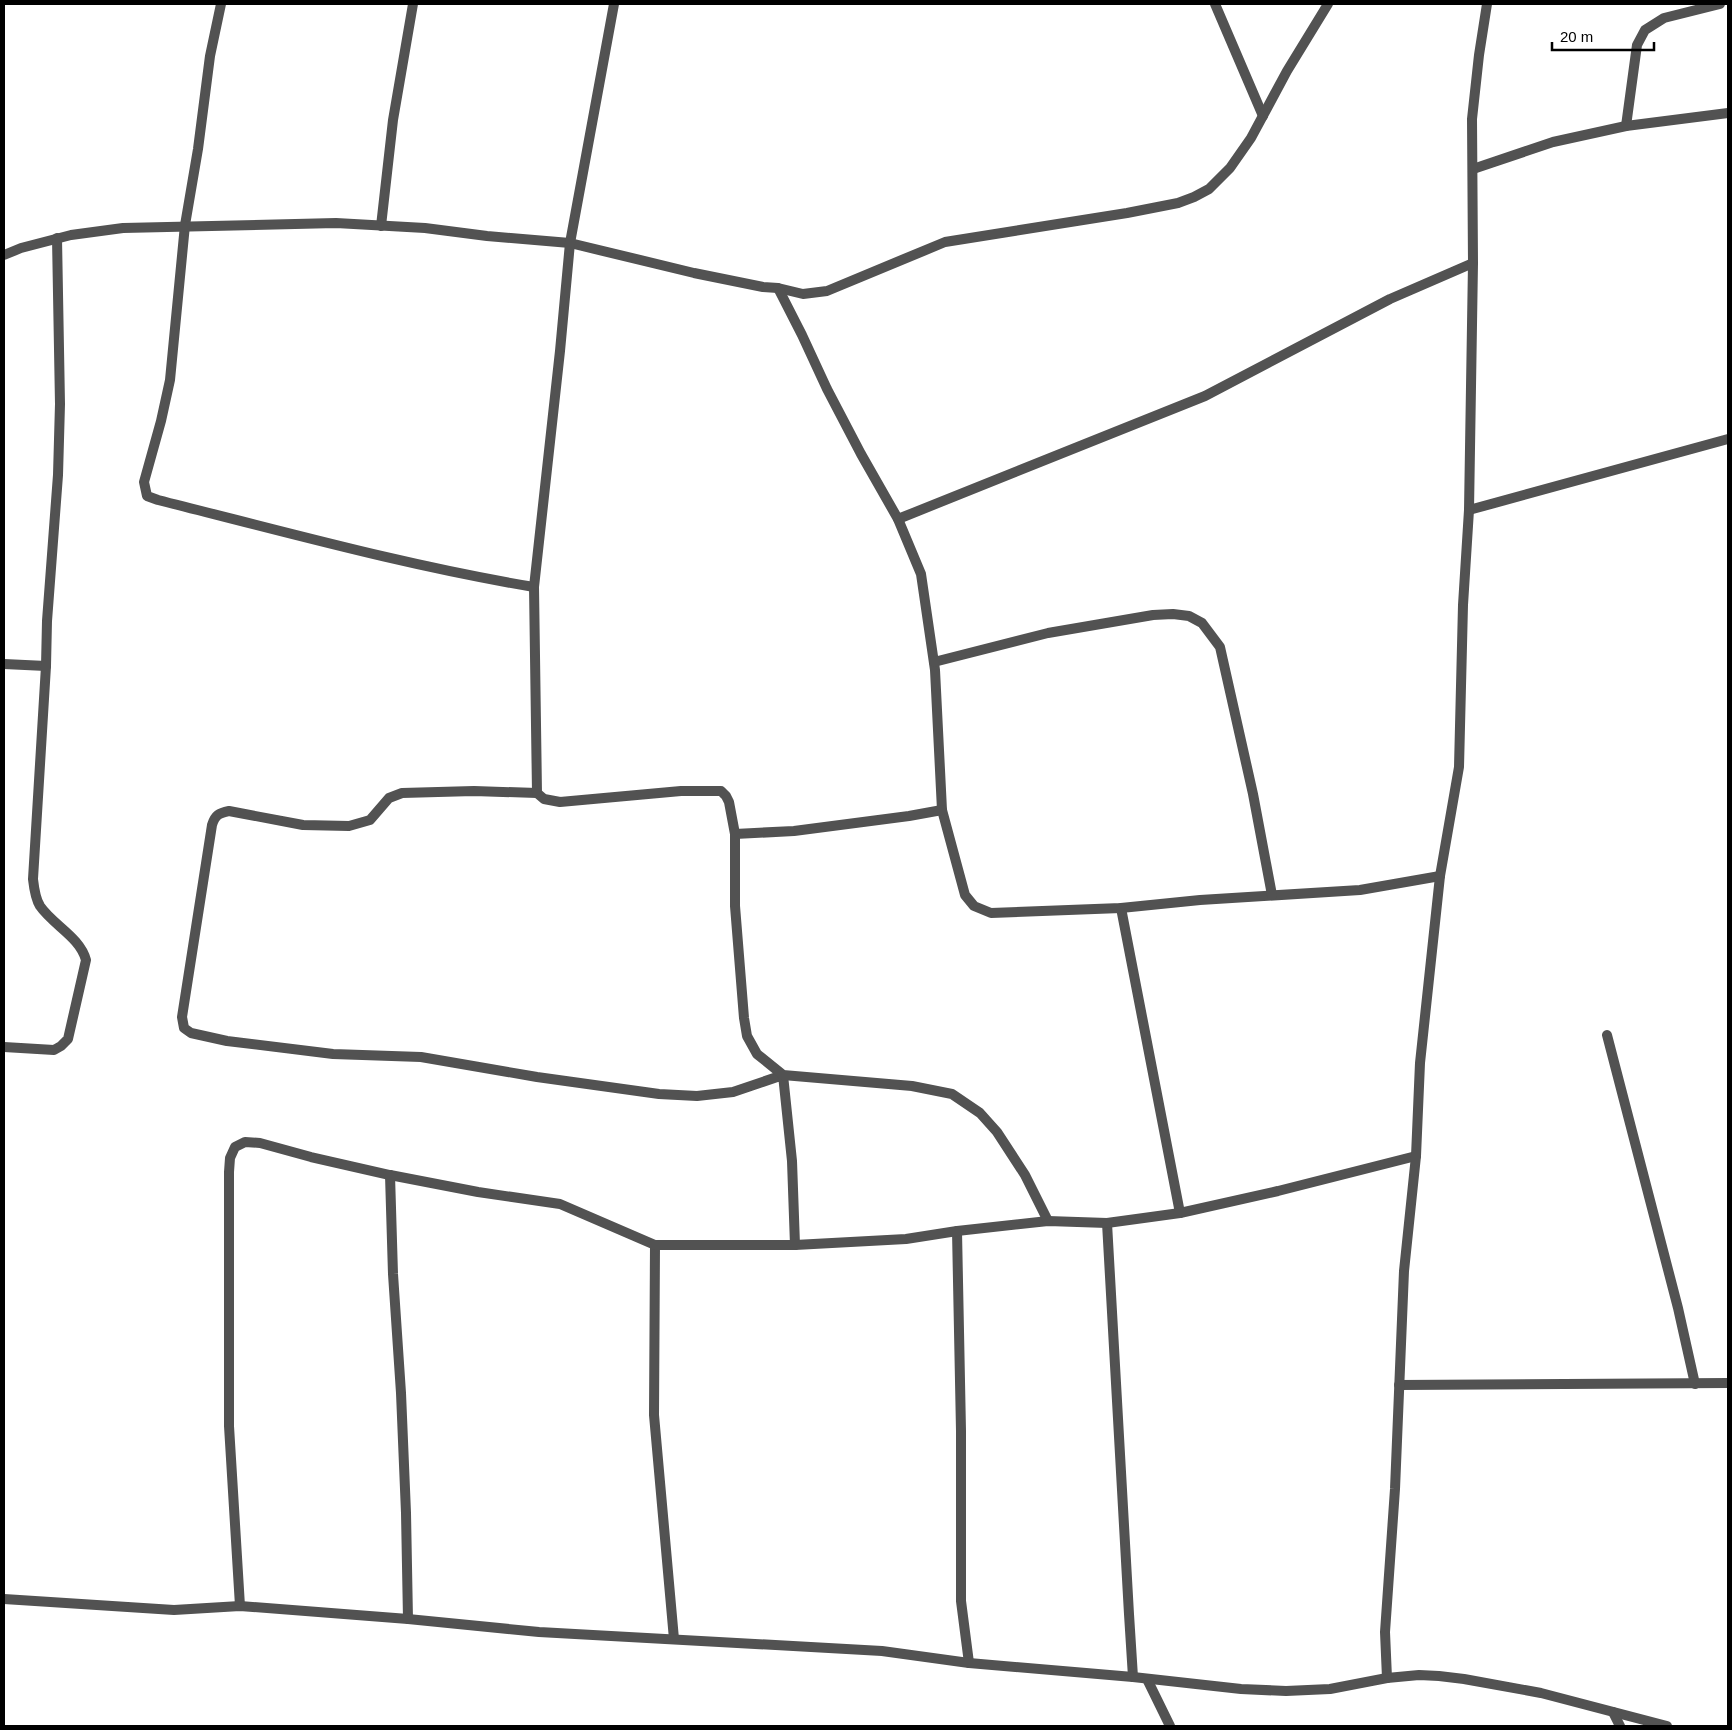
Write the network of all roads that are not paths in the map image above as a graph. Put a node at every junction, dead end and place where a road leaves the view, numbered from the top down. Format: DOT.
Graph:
graph roads {
  1 [pos="221,4"];
  2 [pos="413,4"];
  3 [pos="614,4"];
  4 [pos="1215,4"];
  5 [pos="1328,4"];
  6 [pos="1487,4"];
  7 [pos="1720,4"];
  8 [pos="1728,113"];
  9 [pos="1263,116"];
  10 [pos="1626,126"];
  11 [pos="1473,169"];
  12 [pos="186,225"];
  13 [pos="381,226"];
  14 [pos="57,238"];
  15 [pos="570,243"];
  16 [pos="4,255"];
  17 [pos="1473,263"];
  18 [pos="778,288"];
  19 [pos="1728,439"];
  20 [pos="1469,510"];
  21 [pos="898,519"];
  22 [pos="534,587"];
  23 [pos="934,662"];
  24 [pos="4,664"];
  25 [pos="46,666"];
  26 [pos="537,792"];
  27 [pos="942,810"];
  28 [pos="735,834"];
  29 [pos="1440,876"];
  30 [pos="1272,895"];
  31 [pos="1121,908"];
  32 [pos="1607,1035"];
  33 [pos="4,1047"];
  34 [pos="783,1075"];
  35 [pos="1416,1156"];
  36 [pos="390,1174"];
  37 [pos="1180,1213"];
  38 [pos="1048,1221"];
  39 [pos="1107,1223"];
  40 [pos="956,1231"];
  41 [pos="795,1244"];
  42 [pos="655,1245"];
  43 [pos="1728,1383"];
  44 [pos="1695,1384"];
  45 [pos="1399,1385"];
  46 [pos="4,1599"];
  47 [pos="240,1606"];
  48 [pos="408,1619"];
  49 [pos="674,1639"];
  50 [pos="969,1663"];
  51 [pos="1134,1678"];
  52 [pos="1387,1678"];
  53 [pos="1147,1679"];
  54 [pos="1613,1712"];
  55 [pos="1170,1726"];
  56 [pos="1620,1726"];
  57 [pos="1667,1726"];
  1 -- 12 [label="street"];
  2 -- 13 [label="street"];
  3 -- 15 [label="street"];
  4 -- 9 [label="street"];
  5 -- 9 [label="street"];
  6 -- 11 [label="street"];
  7 -- 10 [label="street"];
  8 -- 10 [label="street"];
  9 -- 18 [label="street"];
  10 -- 11 [label="street"];
  11 -- 17 [label="street"];
  12 -- 13 [label="street"];
  12 -- 14 [label="street"];
  12 -- 22 [label="street"];
  13 -- 15 [label="street"];
  14 -- 16 [label="street"];
  14 -- 25 [label="street"];
  15 -- 18 [label="street"];
  15 -- 22 [label="street"];
  17 -- 20 [label="street"];
  17 -- 21 [label="street"];
  18 -- 21 [label="street"];
  19 -- 20 [label="street"];
  20 -- 29 [label="street"];
  21 -- 23 [label="street"];
  22 -- 26 [label="street"];
  23 -- 27 [label="street"];
  23 -- 30 [label="street"];
  24 -- 25 [label="street"];
  25 -- 33 [label="street"];
  26 -- 28 [label="street"];
  26 -- 34 [label="street"];
  27 -- 28 [label="street"];
  27 -- 31 [label="street"];
  28 -- 34 [label="street"];
  29 -- 30 [label="street"];
  29 -- 35 [label="street"];
  30 -- 31 [label="street"];
  31 -- 37 [label="street"];
  32 -- 44 [label="street"];
  34 -- 38 [label="street"];
  34 -- 41 [label="street"];
  35 -- 37 [label="street"];
  35 -- 45 [label="street"];
  36 -- 42 [label="street"];
  36 -- 47 [label="street"];
  36 -- 48 [label="street"];
  37 -- 39 [label="street"];
  38 -- 39 [label="street"];
  38 -- 40 [label="street"];
  39 -- 51 [label="street"];
  40 -- 41 [label="street"];
  40 -- 50 [label="street"];
  41 -- 42 [label="street"];
  42 -- 49 [label="street"];
  43 -- 44 [label="street"];
  44 -- 45 [label="street"];
  45 -- 52 [label="street"];
  46 -- 47 [label="street"];
  47 -- 48 [label="street"];
  48 -- 49 [label="street"];
  49 -- 50 [label="street"];
  50 -- 51 [label="street"];
  51 -- 53 [label="street"];
  52 -- 53 [label="street"];
  52 -- 54 [label="street"];
  53 -- 55 [label="street"];
  54 -- 56 [label="street"];
  54 -- 57 [label="street"];
}
